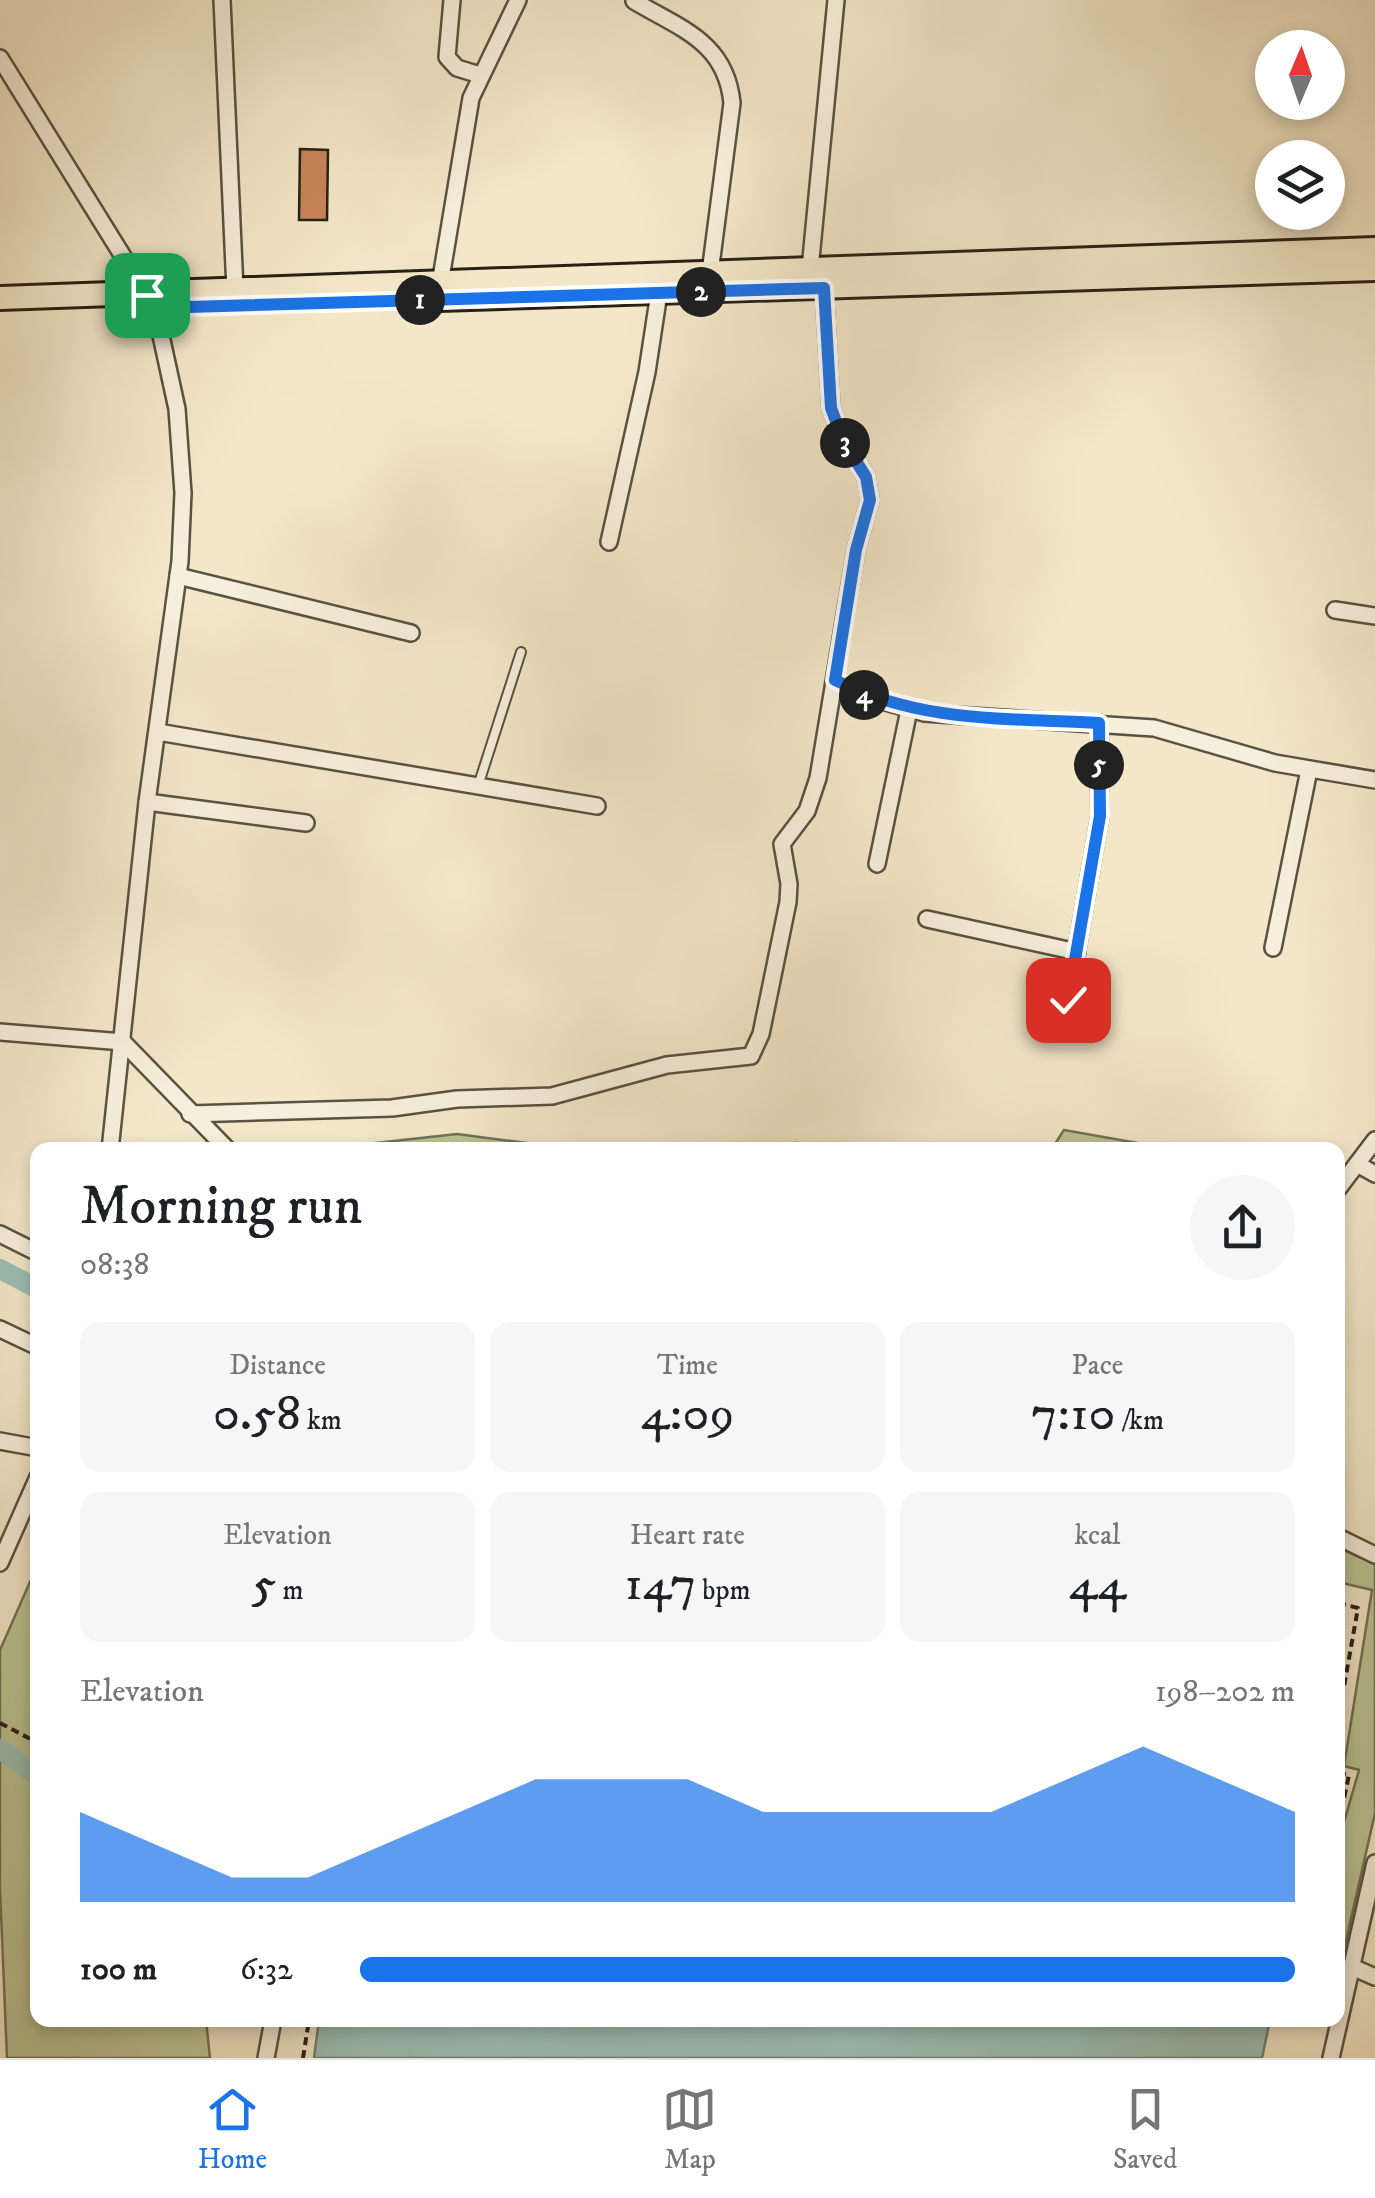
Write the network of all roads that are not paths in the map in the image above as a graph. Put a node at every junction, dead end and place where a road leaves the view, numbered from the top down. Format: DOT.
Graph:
graph roads {
  1 [pos="222,0"];
  2 [pos="452,0"];
  3 [pos="518,0"];
  4 [pos="836,0"];
  5 [pos="634,1"];
  6 [pos="0,58"];
  7 [pos="480,75"];
  8 [pos="1375,248"];
  9 [pos="1375,270"];
  10 [pos="710,273"];
  11 [pos="817,279"];
  12 [pos="440,284"];
  13 [pos="235,290"];
  14 [pos="659,293"];
  15 [pos="0,298"];
  16 [pos="151,302"];
  17 [pos="0,311"];
  18 [pos="608,542"];
  19 [pos="178,576"];
  20 [pos="1335,610"];
  21 [pos="1375,616"];
  22 [pos="412,633"];
  23 [pos="521,652"];
  24 [pos="835,680"];
  25 [pos="909,710"];
  26 [pos="1099,723"];
  27 [pos="158,732"];
  28 [pos="1309,770"];
  29 [pos="1375,780"];
  30 [pos="478,786"];
  31 [pos="147,802"];
  32 [pos="597,806"];
  33 [pos="306,823"];
  34 [pos="877,864"];
  35 [pos="927,919"];
  36 [pos="1272,948"];
  37 [pos="1077,952"];
  38 [pos="1068,1000"];
  39 [pos="0,1032"];
  40 [pos="122,1042"];
  41 [pos="190,1114"];
  42 [pos="1375,1140"];
  43 [pos="111,1142"];
  44 [pos="220,1142"];
  45 [pos="1357,1164"];
  46 [pos="1375,1174"];
  47 [pos="1345,1180"];
  48 [pos="0,1234"];
  49 [pos="30,1249"];
  50 [pos="0,1329"];
  51 [pos="30,1343"];
  52 [pos="0,1441"];
  53 [pos="30,1447"];
  54 [pos="30,1495"];
  55 [pos="1345,1540"];
  56 [pos="1375,1555"];
  57 [pos="0,1563"];
  58 [pos="1375,1862"];
  59 [pos="1352,1966"];
  60 [pos="1375,1977"];
  61 [pos="1345,1997"];
  62 [pos="271,2027"];
  63 [pos="1338,2027"];
  64 [pos="266,2058"];
  65 [pos="1331,2058"];
  1 -- 13 [label="street"];
  2 -- 7 [label="street"];
  3 -- 7 [label="street"];
  4 -- 11 [label="street"];
  5 -- 10 [label="street"];
  6 -- 16 [label="street"];
  7 -- 12 [label="street"];
  8 -- 11 [label="main road"];
  9 -- 11 [label="main road"];
  10 -- 11 [label="main road"];
  10 -- 12 [label="main road"];
  11 -- 14 [label="main road"];
  11 -- 24 [label="street"];
  12 -- 13 [label="main road"];
  13 -- 16 [label="main road"];
  14 -- 16 [label="main road"];
  14 -- 18 [label="street"];
  15 -- 16 [label="main road"];
  16 -- 17 [label="main road"];
  16 -- 19 [label="street"];
  19 -- 22 [label="street"];
  19 -- 27 [label="street"];
  20 -- 21 [label="street"];
  23 -- 30 [label="lane"];
  24 -- 25 [label="street"];
  24 -- 41 [label="street"];
  25 -- 26 [label="street"];
  25 -- 34 [label="street"];
  26 -- 28 [label="street"];
  26 -- 37 [label="street"];
  27 -- 30 [label="street"];
  27 -- 31 [label="street"];
  28 -- 29 [label="street"];
  28 -- 36 [label="street"];
  30 -- 32 [label="street"];
  31 -- 33 [label="street"];
  31 -- 40 [label="street"];
  35 -- 37 [label="street"];
  37 -- 38 [label="street"];
  39 -- 40 [label="street"];
  40 -- 41 [label="street"];
  40 -- 43 [label="street"];
  41 -- 44 [label="street"];
  42 -- 45 [label="street"];
  45 -- 46 [label="street"];
  45 -- 47 [label="street"];
  48 -- 49 [label="street"];
  50 -- 51 [label="street"];
  52 -- 53 [label="street"];
  54 -- 57 [label="street"];
  55 -- 56 [label="street"];
  58 -- 59 [label="street"];
  59 -- 60 [label="street"];
  59 -- 61 [label="street"];
  62 -- 64 [label="street"];
  63 -- 65 [label="street"];
}
